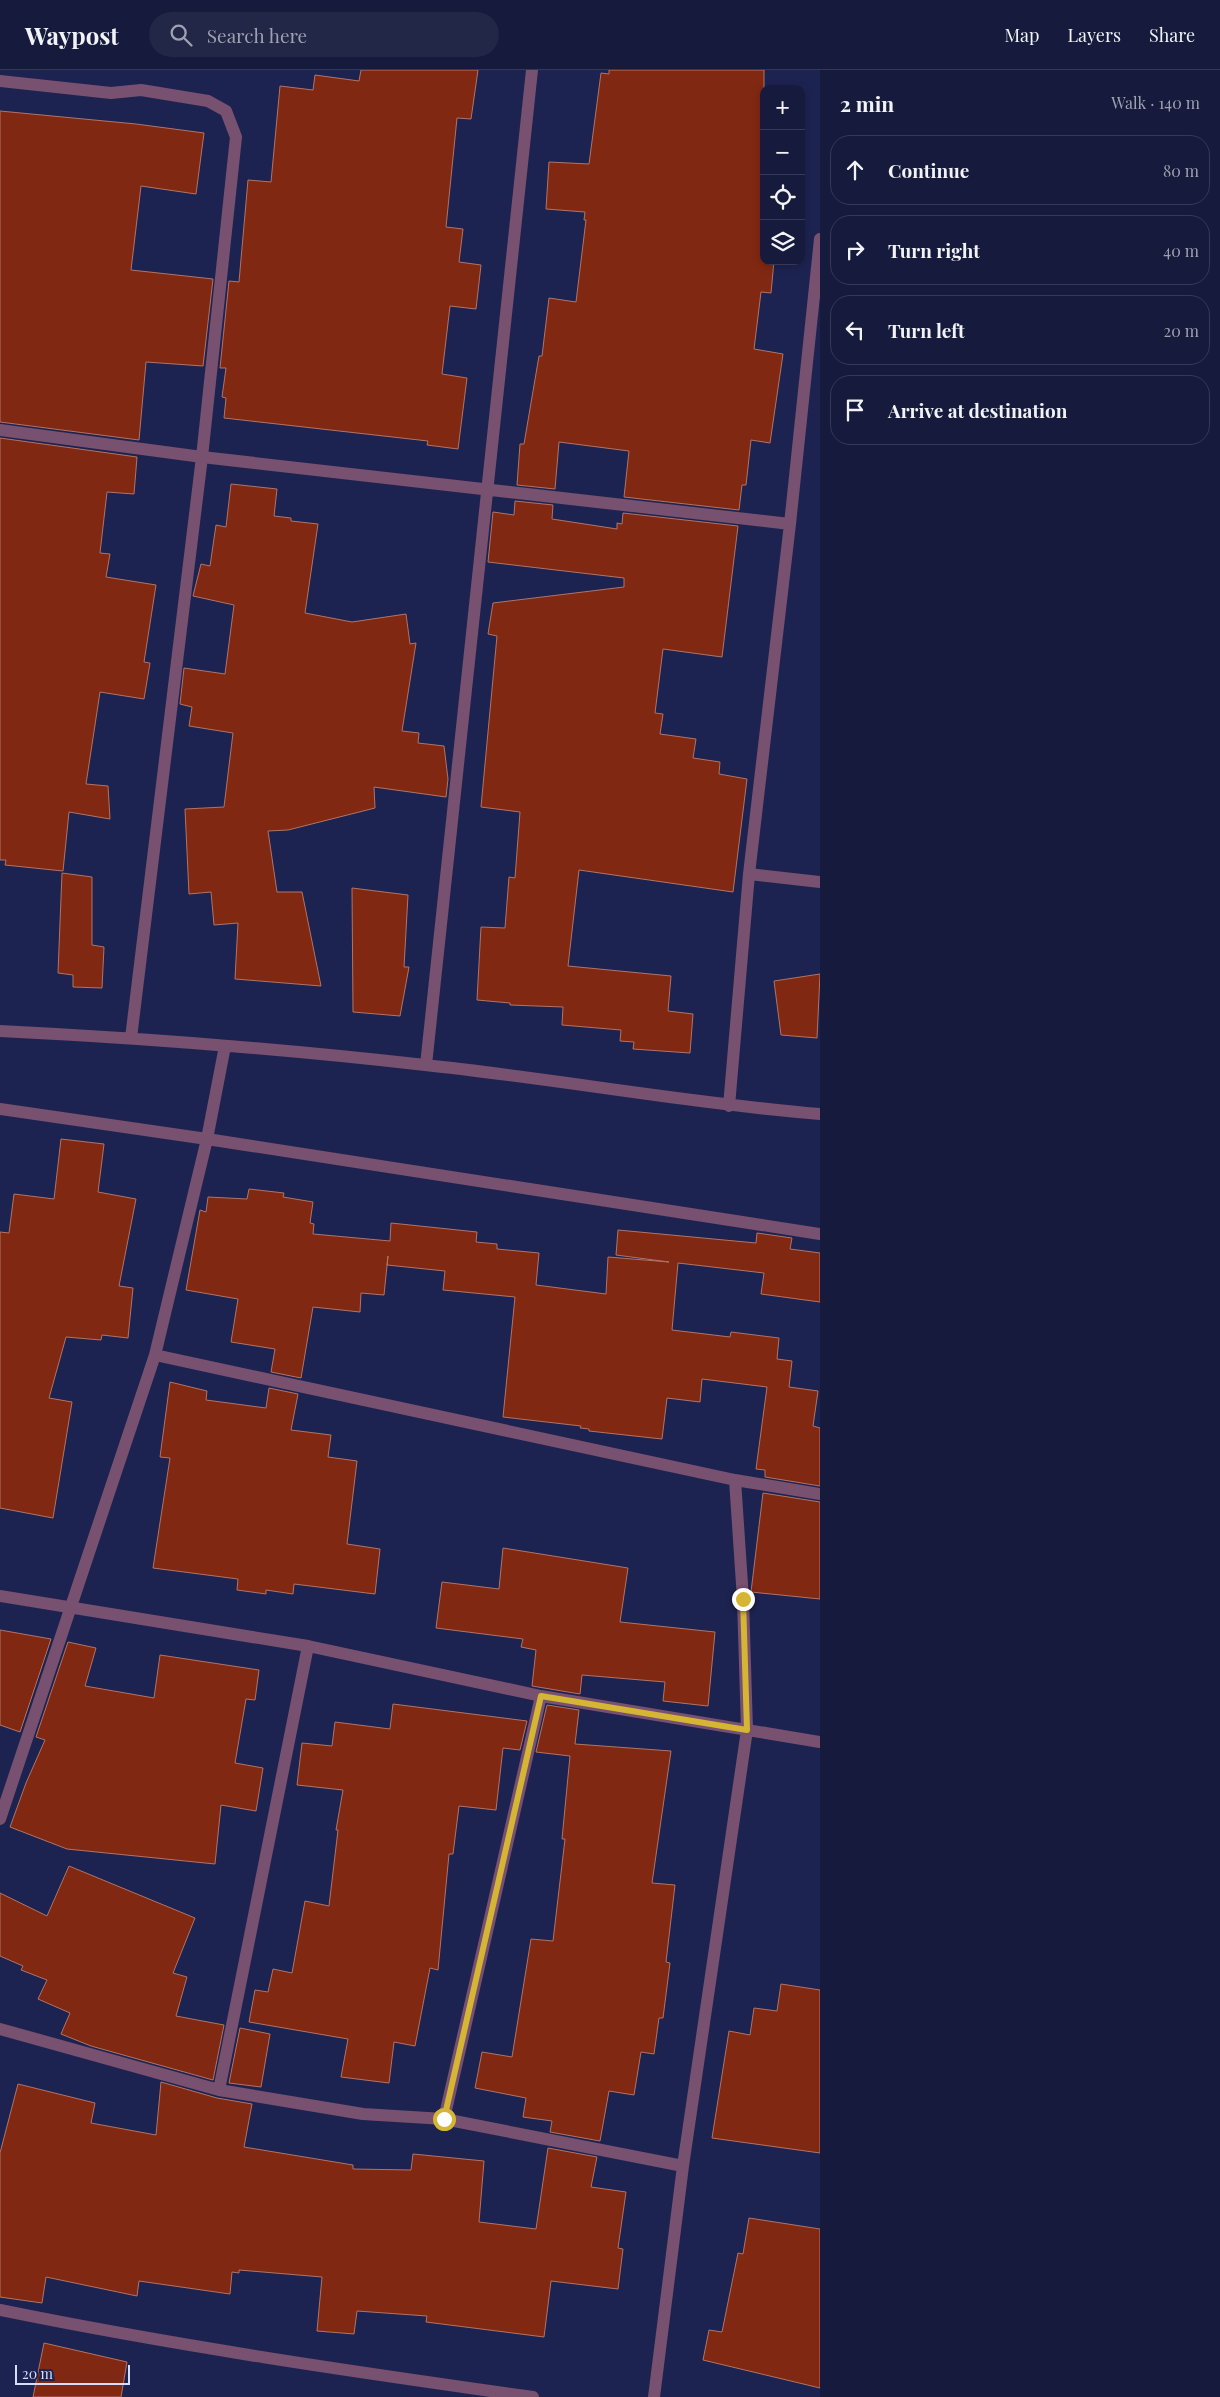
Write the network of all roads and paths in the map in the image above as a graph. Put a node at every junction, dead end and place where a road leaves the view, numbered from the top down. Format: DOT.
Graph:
graph roads {
  1 [pos="532,70"];
  2 [pos="0,82"];
  3 [pos="820,239"];
  4 [pos="0,430"];
  5 [pos="202,457"];
  6 [pos="487,489"];
  7 [pos="790,524"];
  8 [pos="750,874"];
  9 [pos="820,882"];
  10 [pos="0,1031"];
  11 [pos="131,1038"];
  12 [pos="225,1046"];
  13 [pos="426,1065"];
  14 [pos="729,1106"];
  15 [pos="0,1109"];
  16 [pos="820,1114"];
  17 [pos="207,1139"];
  18 [pos="820,1234"];
  19 [pos="155,1354"];
  20 [pos="735,1480"];
  21 [pos="820,1494"];
  22 [pos="0,1596"];
  23 [pos="70,1607"];
  24 [pos="308,1646"];
  25 [pos="541,1696"];
  26 [pos="747,1730"];
  27 [pos="820,1742"];
  28 [pos="0,1818"];
  29 [pos="0,2029"];
  30 [pos="220,2090"];
  31 [pos="444,2119"];
  32 [pos="683,2166"];
  33 [pos="0,2310"];
  34 [pos="533,2397"];
  35 [pos="654,2397"];
  1 -- 6 [label="street"];
  2 -- 5 [label="street"];
  3 -- 7 [label="street"];
  4 -- 5 [label="street"];
  5 -- 6 [label="street"];
  5 -- 11 [label="street"];
  6 -- 7 [label="street"];
  6 -- 13 [label="street"];
  7 -- 8 [label="street"];
  8 -- 9 [label="street"];
  8 -- 14 [label="street"];
  10 -- 11 [label="street"];
  11 -- 12 [label="street"];
  12 -- 13 [label="street"];
  12 -- 17 [label="street"];
  13 -- 14 [label="street"];
  14 -- 16 [label="street"];
  15 -- 17 [label="street"];
  17 -- 18 [label="street"];
  17 -- 19 [label="street"];
  19 -- 20 [label="street"];
  19 -- 23 [label="street"];
  20 -- 21 [label="street"];
  20 -- 26 [label="street"];
  22 -- 23 [label="street"];
  23 -- 24 [label="street"];
  23 -- 28 [label="street"];
  24 -- 25 [label="street"];
  24 -- 30 [label="street"];
  25 -- 26 [label="street"];
  25 -- 31 [label="street"];
  26 -- 27 [label="street"];
  26 -- 32 [label="street"];
  29 -- 30 [label="street"];
  30 -- 31 [label="street"];
  31 -- 32 [label="street"];
  32 -- 35 [label="street"];
  33 -- 34 [label="street"];
}
